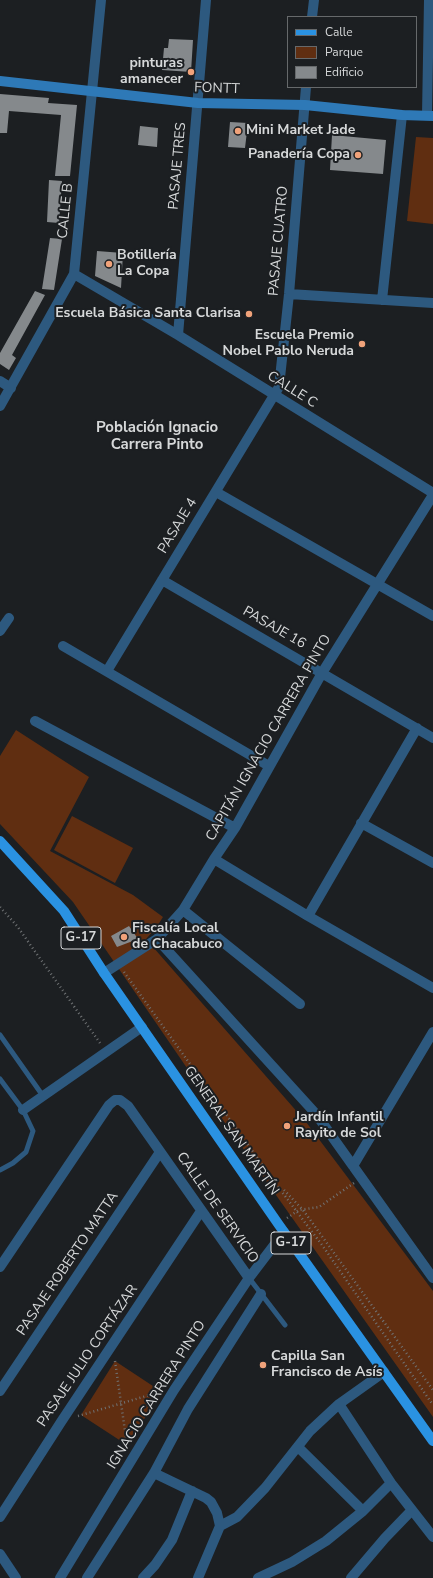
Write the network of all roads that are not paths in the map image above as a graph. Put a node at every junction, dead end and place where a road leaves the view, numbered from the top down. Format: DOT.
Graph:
graph roads {
  1 [pos="101,0"];
  2 [pos="206,0"];
  3 [pos="314,0"];
  4 [pos="429,0"];
  5 [pos="312,16"];
  6 [pos="0,81"];
  7 [pos="306,88"];
  8 [pos="92,92"];
  9 [pos="198,103"];
  10 [pos="305,105"];
  11 [pos="402,115"];
  12 [pos="430,116"];
  13 [pos="74,274"];
  14 [pos="288,294"];
  15 [pos="382,300"];
  16 [pos="433,303"];
  17 [pos="178,335"];
  18 [pos="0,380"];
  19 [pos="11,388"];
  20 [pos="274,396"];
  21 [pos="0,406"];
  22 [pos="216,492"];
  23 [pos="433,494"];
  24 [pos="162,580"];
  25 [pos="376,584"];
  26 [pos="433,616"];
  27 [pos="9,618"];
  28 [pos="0,631"];
  29 [pos="63,646"];
  30 [pos="107,672"];
  31 [pos="322,673"];
  32 [pos="34,721"];
  33 [pos="417,728"];
  34 [pos="433,738"];
  35 [pos="269,766"];
  36 [pos="361,823"];
  37 [pos="235,828"];
  38 [pos="0,841"];
  39 [pos="214,859"];
  40 [pos="433,863"];
  41 [pos="183,910"];
  42 [pos="308,916"];
  43 [pos="157,938"];
  44 [pos="104,973"];
  45 [pos="433,988"];
  46 [pos="300,1004"];
  47 [pos="142,1027"];
  48 [pos="433,1032"];
  49 [pos="0,1035"];
  50 [pos="0,1079"];
  51 [pos="43,1096"];
  52 [pos="23,1110"];
  53 [pos="160,1152"];
  54 [pos="353,1166"];
  55 [pos="0,1170"];
  56 [pos="201,1211"];
  57 [pos="281,1228"];
  58 [pos="0,1267"];
  59 [pos="249,1278"];
  60 [pos="433,1278"];
  61 [pos="260,1294"];
  62 [pos="285,1325"];
  63 [pos="384,1372"];
  64 [pos="0,1391"];
  65 [pos="339,1404"];
  66 [pos="433,1441"];
  67 [pos="298,1447"];
  68 [pos="154,1473"];
  69 [pos="391,1483"];
  70 [pos="192,1491"];
  71 [pos="412,1510"];
  72 [pos="363,1511"];
  73 [pos="0,1517"];
  74 [pos="220,1526"];
  75 [pos="433,1537"];
  76 [pos="0,1554"];
  77 [pos="16,1578"];
  78 [pos="60,1578"];
  79 [pos="87,1578"];
  80 [pos="143,1578"];
  81 [pos="198,1578"];
  82 [pos="258,1578"];
  83 [pos="350,1578"];
  1 -- 8 [label="street, CALLE B"];
  2 -- 9 [label="street, PASAJE TRES"];
  3 -- 5 [label="street"];
  4 -- 12 [label="street"];
  6 -- 8 [label="main road, FONTT"];
  7 -- 10 [label="street, PASAJE CUATRO"];
  8 -- 9 [label="main road, FONTT"];
  8 -- 13 [label="street, CALLE B"];
  9 -- 10 [label="main road, FONTT"];
  9 -- 17 [label="street, PASAJE TRES"];
  10 -- 11 [label="main road, FONTT"];
  10 -- 14 [label="street, PASAJE CUATRO"];
  11 -- 12 [label="main road, FONTT"];
  11 -- 15 [label="street"];
  13 -- 17 [label="street, CALLE C"];
  13 -- 19 [label="street, CALLE B"];
  14 -- 15 [label="street"];
  14 -- 20 [label="street, PASAJE CUATRO"];
  15 -- 16 [label="street"];
  17 -- 20 [label="street, CALLE C"];
  18 -- 19 [label="street"];
  19 -- 21 [label="street, CALLE B"];
  20 -- 22 [label="street, PASAJE 4"];
  20 -- 23 [label="street, CALLE C"];
  22 -- 24 [label="street, PASAJE 4"];
  22 -- 25 [label="street"];
  23 -- 25 [label="street, CAPITÁN IGNACIO CARRERA PINTO"];
  24 -- 30 [label="street, PASAJE 4"];
  24 -- 31 [label="street, PASAJE 16"];
  25 -- 26 [label="street"];
  25 -- 31 [label="street, CAPITÁN IGNACIO CARRERA PINTO"];
  27 -- 28 [label="street"];
  29 -- 30 [label="street"];
  30 -- 35 [label="street"];
  31 -- 33 [label="street, PASAJE 16"];
  31 -- 35 [label="street, CAPITÁN IGNACIO CARRERA PINTO"];
  32 -- 37 [label="street"];
  33 -- 34 [label="street, PASAJE 16"];
  33 -- 36 [label="street"];
  35 -- 37 [label="street, CAPITÁN IGNACIO CARRERA PINTO"];
  36 -- 40 [label="street"];
  36 -- 42 [label="street"];
  37 -- 39 [label="street, CAPITÁN IGNACIO CARRERA PINTO"];
  38 -- 44 [label="main road, GENERAL SAN MARTÍN / G-17"];
  39 -- 41 [label="street, CAPITÁN IGNACIO CARRERA PINTO"];
  39 -- 42 [label="street"];
  41 -- 43 [label="street, CAPITÁN IGNACIO CARRERA PINTO"];
  41 -- 46 [label="street"];
  42 -- 45 [label="street"];
  43 -- 44 [label="street, CAPITÁN IGNACIO CARRERA PINTO"];
  43 -- 54 [label="street"];
  44 -- 47 [label="main road, GENERAL SAN MARTÍN / G-17"];
  47 -- 51 [label="street"];
  47 -- 57 [label="main road, GENERAL SAN MARTÍN / G-17"];
  48 -- 54 [label="street"];
  49 -- 51 [label="lane"];
  50 -- 52 [label="lane"];
  51 -- 52 [label="street"];
  52 -- 55 [label="lane"];
  53 -- 56 [label="street, CALLE DE SERVICIO"];
  53 -- 58 [label="street, CALLE DE SERVICIO"];
  53 -- 64 [label="street, PASAJE ROBERTO MATTA"];
  54 -- 60 [label="street"];
  56 -- 59 [label="street, CALLE DE SERVICIO"];
  56 -- 73 [label="street, PASAJE JULIO CORTÁZAR"];
  57 -- 59 [label="street, IGNACIO CARRERA PINTO"];
  57 -- 63 [label="main road, GENERAL SAN MARTÍN / G-17"];
  59 -- 61 [label="lane, CALLE DE SERVICIO"];
  59 -- 78 [label="street, IGNACIO CARRERA PINTO"];
  61 -- 62 [label="lane, CALLE DE SERVICIO"];
  61 -- 68 [label="street"];
  63 -- 65 [label="street"];
  63 -- 66 [label="main road, GENERAL SAN MARTÍN / G-17"];
  65 -- 67 [label="street"];
  65 -- 69 [label="street"];
  67 -- 72 [label="street"];
  67 -- 74 [label="street"];
  68 -- 70 [label="street"];
  68 -- 79 [label="street"];
  69 -- 71 [label="street"];
  69 -- 72 [label="street"];
  70 -- 74 [label="street"];
  70 -- 80 [label="street"];
  71 -- 75 [label="street"];
  71 -- 83 [label="street"];
  72 -- 82 [label="street"];
  74 -- 81 [label="street"];
  76 -- 77 [label="street"];
}
